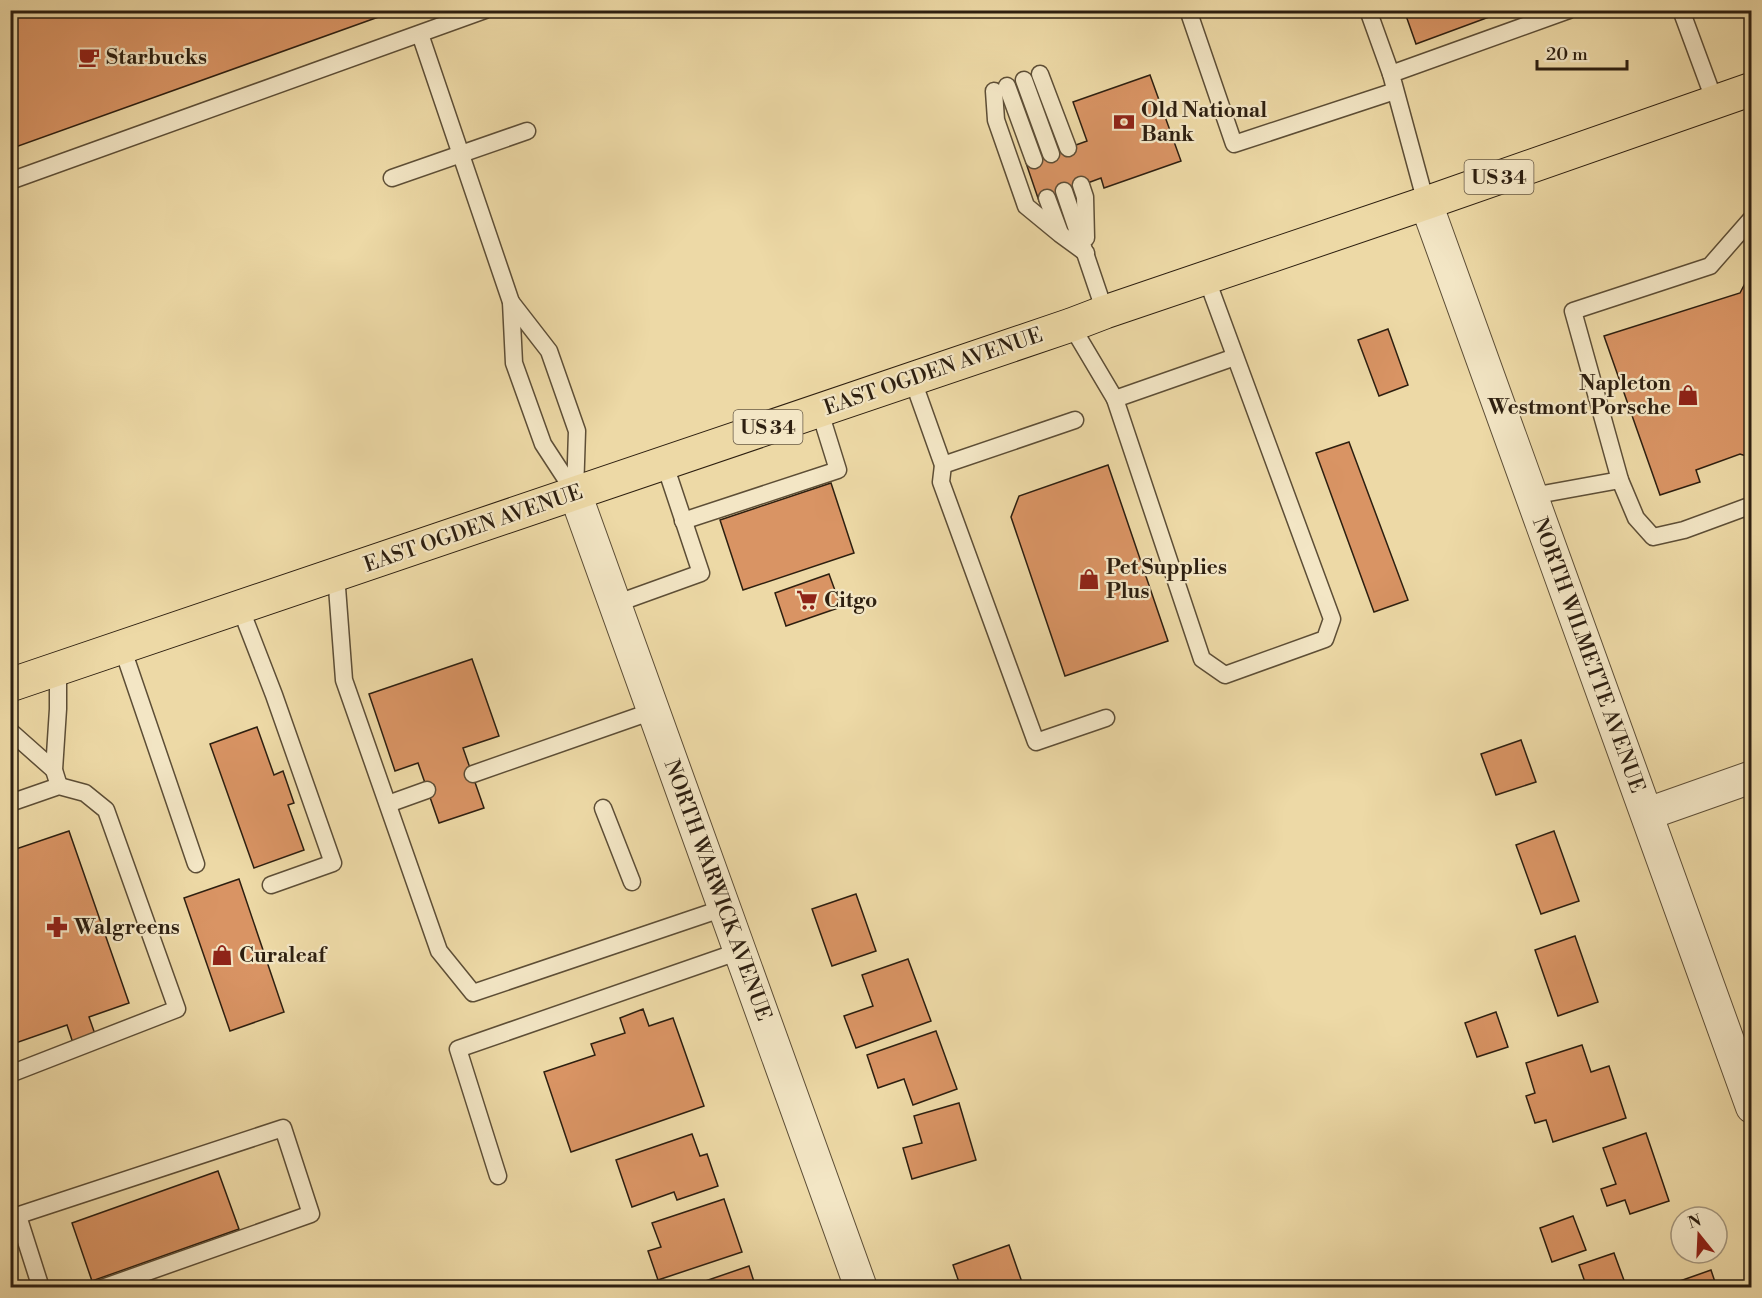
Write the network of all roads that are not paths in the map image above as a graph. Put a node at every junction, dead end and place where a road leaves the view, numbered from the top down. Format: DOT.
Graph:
graph roads {
  1 [pos="484,10"];
  2 [pos="1188,10"];
  3 [pos="1368,10"];
  4 [pos="1569,10"];
  5 [pos="1681,10"];
  6 [pos="420,34"];
  7 [pos="1391,74"];
  8 [pos="1752,89"];
  9 [pos="1395,91"];
  10 [pos="1715,102"];
  11 [pos="527,131"];
  12 [pos="1068,148"];
  13 [pos="461,154"];
  14 [pos="1051,154"];
  15 [pos="1034,160"];
  16 [pos="392,178"];
  17 [pos="10,181"];
  18 [pos="1081,185"];
  19 [pos="1064,191"];
  20 [pos="1047,198"];
  21 [pos="1426,203"];
  22 [pos="1752,218"];
  23 [pos="1060,234"];
  24 [pos="1086,253"];
  25 [pos="1206,277"];
  26 [pos="511,302"];
  27 [pos="1105,312"];
  28 [pos="1071,325"];
  29 [pos="1235,357"];
  30 [pos="912,378"];
  31 [pos="1115,399"];
  32 [pos="819,409"];
  33 [pos="1075,420"];
  34 [pos="663,462"];
  35 [pos="943,465"];
  36 [pos="1620,480"];
  37 [pos="575,493"];
  38 [pos="1532,496"];
  39 [pos="1752,505"];
  40 [pos="683,521"];
  41 [pos="336,574"];
  42 [pos="615,604"];
  43 [pos="240,607"];
  44 [pos="122,647"];
  45 [pos="58,669"];
  46 [pos="10,685"];
  47 [pos="653,711"];
  48 [pos="1106,718"];
  49 [pos="10,730"];
  50 [pos="472,774"];
  51 [pos="1752,777"];
  52 [pos="57,778"];
  53 [pos="427,790"];
  54 [pos="10,802"];
  55 [pos="388,804"];
  56 [pos="603,808"];
  57 [pos="1647,814"];
  58 [pos="196,864"];
  59 [pos="632,882"];
  60 [pos="271,885"];
  61 [pos="724,908"];
  62 [pos="740,951"];
  63 [pos="10,1074"];
  64 [pos="1752,1107"];
  65 [pos="498,1176"];
  66 [pos="14,1217"];
  67 [pos="41,1287"];
  68 [pos="102,1287"];
  69 [pos="861,1287"];
  1 -- 6 [label="lane"];
  2 -- 9 [label="lane"];
  3 -- 7 [label="lane"];
  4 -- 7 [label="lane"];
  5 -- 10 [label="lane"];
  6 -- 13 [label="lane"];
  6 -- 17 [label="lane"];
  7 -- 9 [label="lane"];
  8 -- 10 [label="main road, EAST OGDEN AVENUE / US 34"];
  9 -- 21 [label="lane"];
  10 -- 21 [label="main road, EAST OGDEN AVENUE / US 34"];
  11 -- 13 [label="lane"];
  12 -- 14 [label="lane"];
  13 -- 16 [label="lane"];
  13 -- 26 [label="lane"];
  15 -- 23 [label="lane"];
  18 -- 24 [label="lane"];
  19 -- 24 [label="lane"];
  20 -- 23 [label="lane"];
  21 -- 25 [label="main road, EAST OGDEN AVENUE / US 34"];
  21 -- 38 [label="street, NORTH WILMETTE AVENUE"];
  22 -- 36 [label="lane"];
  23 -- 24 [label="lane"];
  24 -- 27 [label="lane"];
  25 -- 27 [label="main road, EAST OGDEN AVENUE / US 34"];
  25 -- 29 [label="lane"];
  26 -- 37 [label="lane"];
  26 -- 37 [label="lane"];
  27 -- 28 [label="main road, EAST OGDEN AVENUE / US 34"];
  28 -- 30 [label="main road, EAST OGDEN AVENUE / US 34"];
  28 -- 31 [label="lane"];
  29 -- 31 [label="lane"];
  29 -- 31 [label="lane"];
  30 -- 32 [label="main road, EAST OGDEN AVENUE / US 34"];
  30 -- 35 [label="lane"];
  32 -- 34 [label="main road, EAST OGDEN AVENUE / US 34"];
  32 -- 40 [label="lane"];
  33 -- 35 [label="lane"];
  34 -- 37 [label="main road, EAST OGDEN AVENUE / US 34"];
  34 -- 40 [label="lane"];
  35 -- 48 [label="lane"];
  36 -- 38 [label="lane"];
  36 -- 39 [label="lane"];
  37 -- 41 [label="main road, EAST OGDEN AVENUE / US 34"];
  37 -- 42 [label="street, NORTH WARWICK AVENUE"];
  38 -- 57 [label="street, NORTH WILMETTE AVENUE"];
  40 -- 42 [label="lane"];
  41 -- 43 [label="main road, EAST OGDEN AVENUE / US 34"];
  41 -- 55 [label="lane"];
  42 -- 47 [label="street, NORTH WARWICK AVENUE"];
  43 -- 44 [label="main road, EAST OGDEN AVENUE / US 34"];
  43 -- 60 [label="lane"];
  44 -- 45 [label="main road, EAST OGDEN AVENUE / US 34"];
  44 -- 58 [label="lane"];
  45 -- 46 [label="main road, EAST OGDEN AVENUE / US 34"];
  45 -- 52 [label="lane"];
  47 -- 50 [label="lane"];
  47 -- 61 [label="street, NORTH WARWICK AVENUE"];
  49 -- 52 [label="lane"];
  51 -- 57 [label="street"];
  52 -- 54 [label="lane"];
  52 -- 63 [label="lane"];
  53 -- 55 [label="lane"];
  55 -- 61 [label="lane"];
  56 -- 59 [label="lane"];
  57 -- 64 [label="street, NORTH WILMETTE AVENUE"];
  61 -- 62 [label="street, NORTH WARWICK AVENUE"];
  62 -- 65 [label="lane"];
  62 -- 69 [label="street, NORTH WARWICK AVENUE"];
  66 -- 67 [label="lane"];
  66 -- 68 [label="lane"];
}
